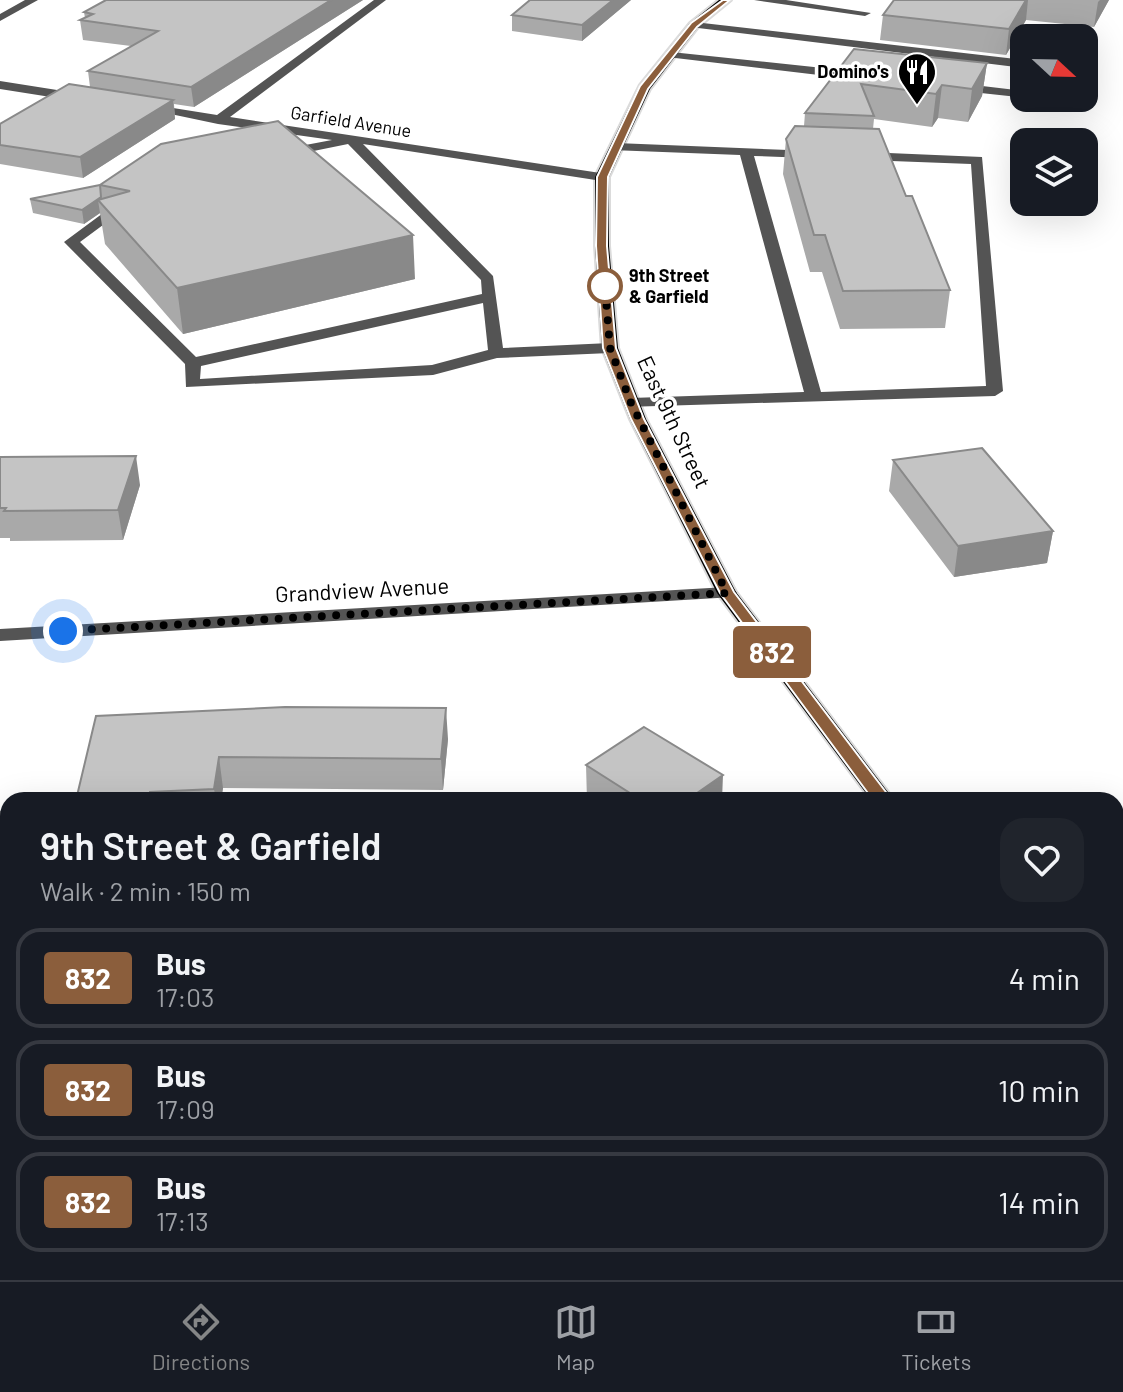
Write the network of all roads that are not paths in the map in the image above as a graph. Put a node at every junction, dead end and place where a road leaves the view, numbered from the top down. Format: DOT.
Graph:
graph roads {
  1 [pos="33,0"];
  2 [pos="381,0"];
  3 [pos="726,0"];
  4 [pos="759,0"];
  5 [pos="865,13"];
  6 [pos="0,18"];
  7 [pos="694,25"];
  8 [pos="671,55"];
  9 [pos="1010,62"];
  10 [pos="870,77"];
  11 [pos="0,85"];
  12 [pos="947,86"];
  13 [pos="1010,93"];
  14 [pos="93,100"];
  15 [pos="140,107"];
  16 [pos="218,120"];
  17 [pos="351,140"];
  18 [pos="616,147"];
  19 [pos="746,152"];
  20 [pos="275,154"];
  21 [pos="823,155"];
  22 [pos="854,156"];
  23 [pos="602,177"];
  24 [pos="132,199"];
  25 [pos="490,297"];
  26 [pos="610,348"];
  27 [pos="496,353"];
  28 [pos="193,363"];
  29 [pos="814,397"];
  30 [pos="631,403"];
  31 [pos="727,593"];
  32 [pos="0,635"];
  33 [pos="877,792"];
  1 -- 6 [label="street"];
  2 -- 16 [label="street"];
  3 -- 7 [label="main road, East 9th Street"];
  4 -- 5 [label="street"];
  7 -- 8 [label="main road, East 9th Street"];
  7 -- 9 [label="street"];
  8 -- 10 [label="street"];
  8 -- 18 [label="main road, East 9th Street"];
  11 -- 14 [label="street"];
  12 -- 13 [label="street"];
  15 -- 16 [label="street, Garfield Avenue"];
  16 -- 17 [label="street, Garfield Avenue"];
  17 -- 20 [label="street"];
  17 -- 23 [label="street, Garfield Avenue"];
  17 -- 25 [label="street"];
  18 -- 19 [label="street"];
  18 -- 23 [label="main road, East 9th Street"];
  19 -- 21 [label="street"];
  19 -- 29 [label="street"];
  22 -- 29 [label="street"];
  23 -- 26 [label="main road, East 9th Street"];
  24 -- 28 [label="street"];
  25 -- 27 [label="street"];
  25 -- 28 [label="street"];
  26 -- 27 [label="street"];
  26 -- 30 [label="main road, East 9th Street"];
  27 -- 28 [label="street"];
  29 -- 30 [label="street"];
  30 -- 31 [label="main road, East 9th Street"];
  31 -- 32 [label="street, Grandview Avenue"];
  31 -- 33 [label="main road, East 9th Street"];
}
